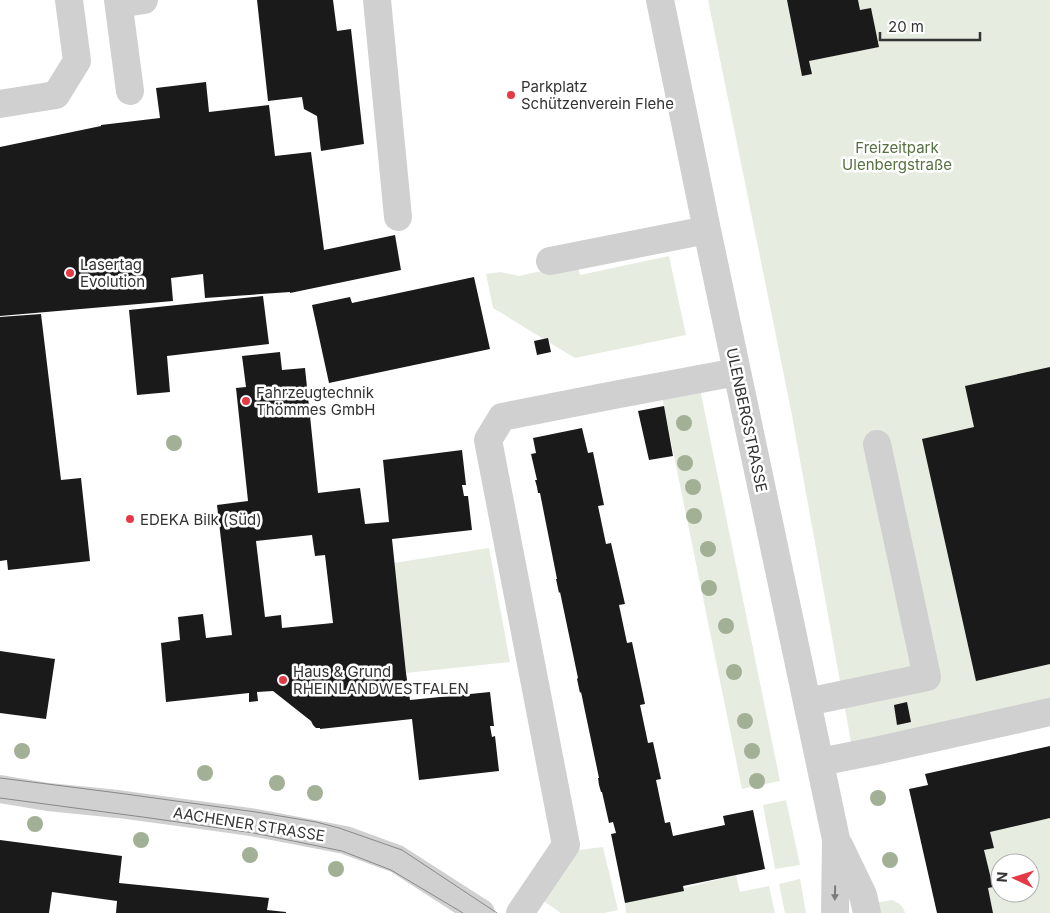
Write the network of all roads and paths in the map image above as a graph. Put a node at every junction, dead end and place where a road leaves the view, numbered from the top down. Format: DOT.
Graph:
graph roads {
  1 [pos="69,0"];
  2 [pos="377,0"];
  3 [pos="660,0"];
  4 [pos="127,1"];
  5 [pos="130,91"];
  6 [pos="0,104"];
  7 [pos="398,217"];
  8 [pos="706,230"];
  9 [pos="550,261"];
  10 [pos="737,372"];
  11 [pos="877,444"];
  12 [pos="807,702"];
  13 [pos="1050,712"];
  14 [pos="820,762"];
  15 [pos="0,789"];
  16 [pos="836,839"];
  17 [pos="481,913"];
  18 [pos="520,913"];
  19 [pos="834,913"];
  20 [pos="867,913"];
  1 -- 6 [label="street"];
  2 -- 7 [label="street"];
  3 -- 8 [label="street, ULENBERGSTRASSE"];
  4 -- 5 [label="street"];
  8 -- 9 [label="street"];
  8 -- 10 [label="street, ULENBERGSTRASSE"];
  10 -- 12 [label="street, ULENBERGSTRASSE"];
  10 -- 18 [label="street"];
  11 -- 12 [label="street"];
  12 -- 14 [label="street, ULENBERGSTRASSE"];
  13 -- 14 [label="street"];
  14 -- 16 [label="street, ULENBERGSTRASSE"];
  15 -- 17 [label="street, AACHENER STRASSE"];
  16 -- 19 [label="street, ULENBERGSTRASSE, one-way"];
  16 -- 20 [label="street, ULENBERGSTRASSE"];
}
